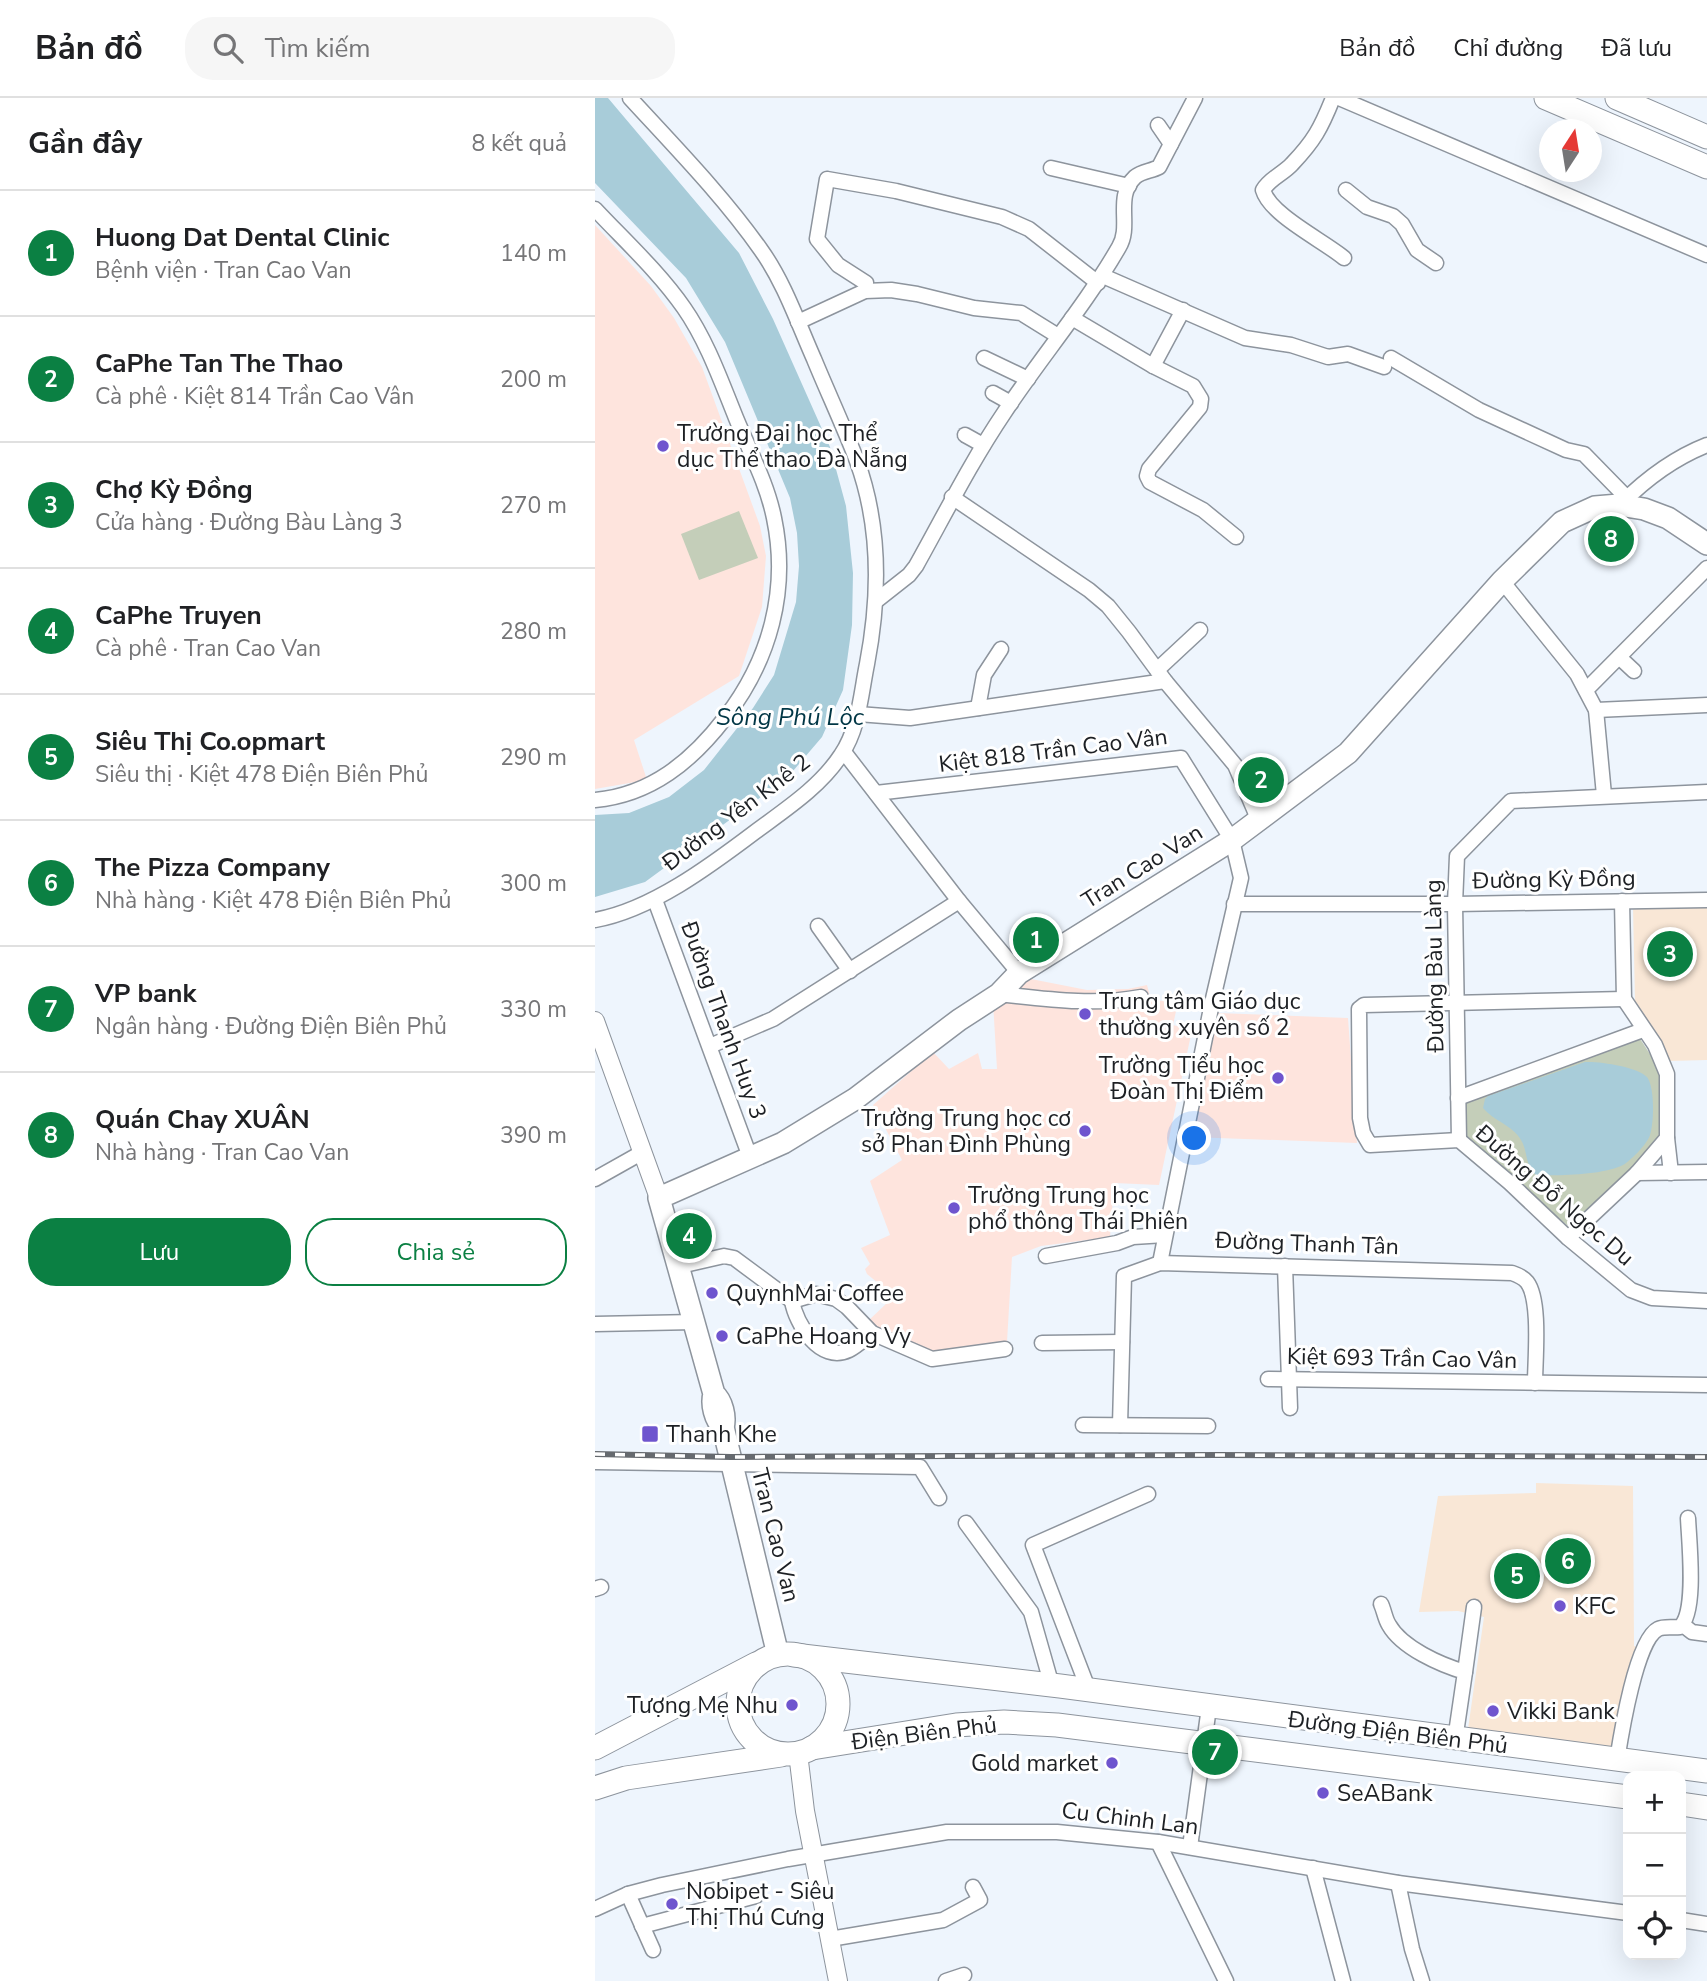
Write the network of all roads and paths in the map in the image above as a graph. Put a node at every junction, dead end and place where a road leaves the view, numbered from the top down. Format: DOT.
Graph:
graph roads {
  1 [pos="630,98"];
  2 [pos="1195,98"];
  3 [pos="1333,98"];
  4 [pos="1339,98"];
  5 [pos="1546,98"];
  6 [pos="1607,98"];
  7 [pos="1617,98"];
  8 [pos="1593,119"];
  9 [pos="1599,119"];
  10 [pos="1602,123"];
  11 [pos="1158,125"];
  12 [pos="1707,136"];
  13 [pos="1171,144"];
  14 [pos="1707,167"];
  15 [pos="1051,168"];
  16 [pos="1129,186"];
  17 [pos="1346,190"];
  18 [pos="595,209"];
  19 [pos="1707,255"];
  20 [pos="1344,258"];
  21 [pos="1436,263"];
  22 [pos="1100,279"];
  23 [pos="865,292"];
  24 [pos="1182,310"];
  25 [pos="1072,318"];
  26 [pos="797,322"];
  27 [pos="1058,336"];
  28 [pos="984,358"];
  29 [pos="1153,366"];
  30 [pos="1028,379"];
  31 [pos="993,393"];
  32 [pos="1011,403"];
  33 [pos="965,435"];
  34 [pos="983,445"];
  35 [pos="1707,445"];
  36 [pos="952,497"];
  37 [pos="1623,501"];
  38 [pos="1237,537"];
  39 [pos="1707,544"];
  40 [pos="1707,568"];
  41 [pos="1502,581"];
  42 [pos="876,601"];
  43 [pos="1200,631"];
  44 [pos="1001,649"];
  45 [pos="1619,657"];
  46 [pos="1634,671"];
  47 [pos="1161,675"];
  48 [pos="1586,690"];
  49 [pos="1707,705"];
  50 [pos="978,708"];
  51 [pos="1596,710"];
  52 [pos="857,714"];
  53 [pos="844,752"];
  54 [pos="1707,792"];
  55 [pos="876,793"];
  56 [pos="1604,795"];
  57 [pos="595,800"];
  58 [pos="1259,821"];
  59 [pos="1232,840"];
  60 [pos="655,900"];
  61 [pos="1707,900"];
  62 [pos="959,901"];
  63 [pos="1622,901"];
  64 [pos="1234,904"];
  65 [pos="1455,904"];
  66 [pos="595,920"];
  67 [pos="818,926"];
  68 [pos="850,971"];
  69 [pos="1019,973"];
  70 [pos="999,994"];
  71 [pos="1141,997"];
  72 [pos="1624,999"];
  73 [pos="1457,1002"];
  74 [pos="595,1021"];
  75 [pos="1643,1030"];
  76 [pos="710,1046"];
  77 [pos="1458,1098"];
  78 [pos="1667,1138"];
  79 [pos="1459,1140"];
  80 [pos="643,1152"];
  81 [pos="750,1157"];
  82 [pos="1707,1172"];
  83 [pos="1637,1173"];
  84 [pos="1671,1173"];
  85 [pos="595,1179"];
  86 [pos="659,1198"];
  87 [pos="1165,1235"];
  88 [pos="1568,1238"];
  89 [pos="1045,1256"];
  90 [pos="1160,1263"];
  91 [pos="680,1266"];
  92 [pos="1285,1266"];
  93 [pos="792,1301"];
  94 [pos="1707,1301"];
  95 [pos="695,1322"];
  96 [pos="595,1324"];
  97 [pos="872,1333"];
  98 [pos="1122,1342"];
  99 [pos="1042,1343"];
  100 [pos="1005,1349"];
  101 [pos="1268,1379"];
  102 [pos="1289,1379"];
  103 [pos="1535,1383"];
  104 [pos="1707,1385"];
  105 [pos="1290,1408"];
  106 [pos="1083,1425"];
  107 [pos="1120,1425"];
  108 [pos="1208,1426"];
  109 [pos="595,1462"];
  110 [pos="732,1464"];
  111 [pos="1148,1494"];
  112 [pos="939,1498"];
  113 [pos="1688,1518"];
  114 [pos="966,1523"];
  115 [pos="1381,1604"];
  116 [pos="1474,1606"];
  117 [pos="1683,1625"];
  118 [pos="1707,1634"];
  119 [pos="778,1657"];
  120 [pos="1465,1672"];
  121 [pos="1052,1686"];
  122 [pos="1089,1690"];
  123 [pos="1209,1707"];
  124 [pos="1121,1732"];
  125 [pos="1455,1740"];
  126 [pos="1204,1743"];
  127 [pos="595,1748"];
  128 [pos="1543,1750"];
  129 [pos="799,1752"];
  130 [pos="1617,1760"];
  131 [pos="1707,1771"];
  132 [pos="1538,1785"];
  133 [pos="595,1788"];
  134 [pos="1623,1796"];
  135 [pos="1686,1805"];
  136 [pos="1707,1808"];
  137 [pos="1158,1842"];
  138 [pos="1190,1847"];
  139 [pos="814,1855"];
  140 [pos="1314,1868"];
  141 [pos="1398,1883"];
  142 [pos="973,1887"];
  143 [pos="628,1894"];
  144 [pos="756,1896"];
  145 [pos="595,1909"];
  146 [pos="1623,1912"];
  147 [pos="1686,1921"];
  148 [pos="1707,1924"];
  149 [pos="642,1926"];
  150 [pos="830,1939"];
  151 [pos="653,1950"];
  152 [pos="964,1975"];
  153 [pos="838,1981"];
  154 [pos="946,1981"];
  155 [pos="1226,1981"];
  156 [pos="1343,1981"];
  157 [pos="1422,1981"];
  1 -- 26 [label="street, Đường Yên Khê 2"];
  2 -- 13 [label="street"];
  3 -- 20 [label="street"];
  4 -- 19 [label="street"];
  5 -- 8 [label="main road"];
  6 -- 9 [label="main road"];
  7 -- 12 [label="main road"];
  10 -- 14 [label="main road"];
  11 -- 13 [label="street"];
  13 -- 16 [label="street"];
  15 -- 16 [label="street"];
  16 -- 22 [label="street"];
  17 -- 21 [label="street"];
  18 -- 57 [label="street"];
  22 -- 23 [label="street"];
  22 -- 24 [label="street"];
  22 -- 25 [label="street"];
  23 -- 26 [label="street"];
  23 -- 27 [label="street"];
  24 -- 29 [label="street"];
  24 -- 37 [label="street"];
  25 -- 27 [label="street"];
  25 -- 29 [label="street"];
  26 -- 42 [label="street, Đường Yên Khê 2"];
  27 -- 30 [label="street"];
  28 -- 30 [label="street"];
  29 -- 38 [label="street"];
  30 -- 32 [label="street"];
  31 -- 32 [label="street"];
  32 -- 34 [label="street"];
  33 -- 34 [label="street"];
  34 -- 36 [label="street"];
  35 -- 37 [label="street"];
  36 -- 42 [label="street"];
  36 -- 47 [label="street"];
  37 -- 39 [label="main road, Tran Cao Van"];
  37 -- 41 [label="main road, Tran Cao Van"];
  40 -- 45 [label="street"];
  41 -- 48 [label="street"];
  41 -- 58 [label="main road, Tran Cao Van"];
  42 -- 52 [label="street, Đường Yên Khê 2"];
  43 -- 47 [label="street"];
  44 -- 50 [label="street"];
  45 -- 46 [label="street"];
  45 -- 48 [label="street"];
  47 -- 50 [label="street"];
  47 -- 58 [label="street"];
  48 -- 51 [label="street"];
  49 -- 51 [label="street"];
  50 -- 52 [label="street"];
  51 -- 56 [label="street"];
  52 -- 53 [label="street, Đường Yên Khê 2"];
  53 -- 55 [label="street"];
  53 -- 60 [label="street, Đường Yên Khê 2"];
  54 -- 56 [label="street, Đường Bàu Làng"];
  55 -- 59 [label="street, Kiệt 818 Trần Cao Vân"];
  55 -- 62 [label="street"];
  56 -- 65 [label="street, Đường Bàu Làng"];
  58 -- 59 [label="main road, Tran Cao Van"];
  59 -- 64 [label="street"];
  59 -- 69 [label="main road, Tran Cao Van"];
  60 -- 66 [label="street, Đường Yên Khê 2"];
  60 -- 76 [label="street, Đường Thanh Huy 3"];
  61 -- 63 [label="street, Đường Kỳ Đồng"];
  62 -- 68 [label="street"];
  62 -- 69 [label="street"];
  63 -- 65 [label="street, Đường Kỳ Đồng"];
  63 -- 72 [label="street"];
  64 -- 65 [label="street, Đường Kỳ Đồng"];
  64 -- 87 [label="street"];
  65 -- 73 [label="street, Đường Bàu Làng"];
  67 -- 68 [label="street"];
  68 -- 76 [label="street"];
  69 -- 70 [label="main road, Tran Cao Van"];
  70 -- 71 [label="street"];
  70 -- 81 [label="main road, Tran Cao Van"];
  72 -- 73 [label="street"];
  72 -- 75 [label="street"];
  73 -- 77 [label="street, Đường Bàu Làng"];
  73 -- 79 [label="street, Đường Đỗ Ngọc Du"];
  74 -- 80 [label="street"];
  75 -- 77 [label="street"];
  75 -- 78 [label="street"];
  76 -- 81 [label="street, Đường Thanh Huy 3"];
  77 -- 79 [label="street, Đường Bàu Làng"];
  78 -- 83 [label="street"];
  78 -- 84 [label="street"];
  79 -- 88 [label="street, Đường Đỗ Ngọc Du"];
  80 -- 85 [label="street"];
  80 -- 86 [label="street"];
  81 -- 86 [label="main road, Tran Cao Van"];
  82 -- 84 [label="street"];
  83 -- 84 [label="street"];
  83 -- 88 [label="street"];
  86 -- 91 [label="main road, Tran Cao Van"];
  87 -- 89 [label="street"];
  87 -- 90 [label="street"];
  88 -- 94 [label="street, Đường Đỗ Ngọc Du"];
  90 -- 92 [label="street, Đường Thanh Tân"];
  90 -- 98 [label="street"];
  91 -- 93 [label="street"];
  91 -- 95 [label="main road, Tran Cao Van"];
  92 -- 102 [label="street"];
  92 -- 103 [label="street, Đường Thanh Tân"];
  93 -- 97 [label="street"];
  93 -- 97 [label="street"];
  95 -- 96 [label="street"];
  95 -- 110 [label="main road, Tran Cao Van"];
  97 -- 100 [label="street"];
  98 -- 99 [label="street"];
  98 -- 107 [label="street"];
  101 -- 102 [label="street, Kiệt 693 Trần Cao Vân"];
  102 -- 103 [label="street, Kiệt 693 Trần Cao Vân"];
  102 -- 105 [label="street"];
  103 -- 104 [label="street, Kiệt 693 Trần Cao Vân"];
  106 -- 107 [label="street"];
  107 -- 108 [label="street"];
  109 -- 110 [label="street"];
  110 -- 112 [label="street"];
  110 -- 119 [label="main road, Tran Cao Van"];
  111 -- 122 [label="street"];
  113 -- 117 [label="street"];
  114 -- 121 [label="street"];
  115 -- 120 [label="street"];
  116 -- 120 [label="street"];
  117 -- 118 [label="street"];
  117 -- 130 [label="street"];
  119 -- 121 [label="main road, Đường Điện Biên Phủ"];
  119 -- 127 [label="main road"];
  119 -- 129 [label="main road"];
  119 -- 129 [label="main road"];
  120 -- 125 [label="street"];
  121 -- 122 [label="main road, Đường Điện Biên Phủ"];
  122 -- 123 [label="main road, Đường Điện Biên Phủ"];
  123 -- 125 [label="main road, Đường Điện Biên Phủ"];
  123 -- 126 [label="street"];
  124 -- 126 [label="main road, Đường Điện Biên Phủ"];
  124 -- 129 [label="main road, Điện Biên Phủ"];
  125 -- 128 [label="main road, Đường Điện Biên Phủ"];
  126 -- 132 [label="main road, Đường Điện Biên Phủ"];
  126 -- 138 [label="street"];
  128 -- 130 [label="main road, Đường Điện Biên Phủ"];
  128 -- 132 [label="main road"];
  129 -- 133 [label="main road"];
  129 -- 139 [label="street"];
  130 -- 131 [label="main road, Đường Điện Biên Phủ"];
  132 -- 134 [label="main road, Đường Điện Biên Phủ"];
  135 -- 136 [label="main road"];
  137 -- 138 [label="street, Cu Chinh Lan"];
  137 -- 139 [label="street, Cu Chinh Lan"];
  137 -- 155 [label="street"];
  138 -- 140 [label="street, Cu Chinh Lan"];
  139 -- 143 [label="street, Cu Chinh Lan"];
  139 -- 150 [label="street"];
  140 -- 141 [label="street, Cu Chinh Lan"];
  140 -- 156 [label="street"];
  141 -- 146 [label="street, Cu Chinh Lan"];
  141 -- 157 [label="street"];
  142 -- 150 [label="street"];
  143 -- 145 [label="street, Cu Chinh Lan"];
  143 -- 149 [label="street"];
  144 -- 149 [label="street"];
  147 -- 148 [label="street"];
  149 -- 151 [label="street"];
  150 -- 153 [label="street"];
  152 -- 154 [label="street"];
}
